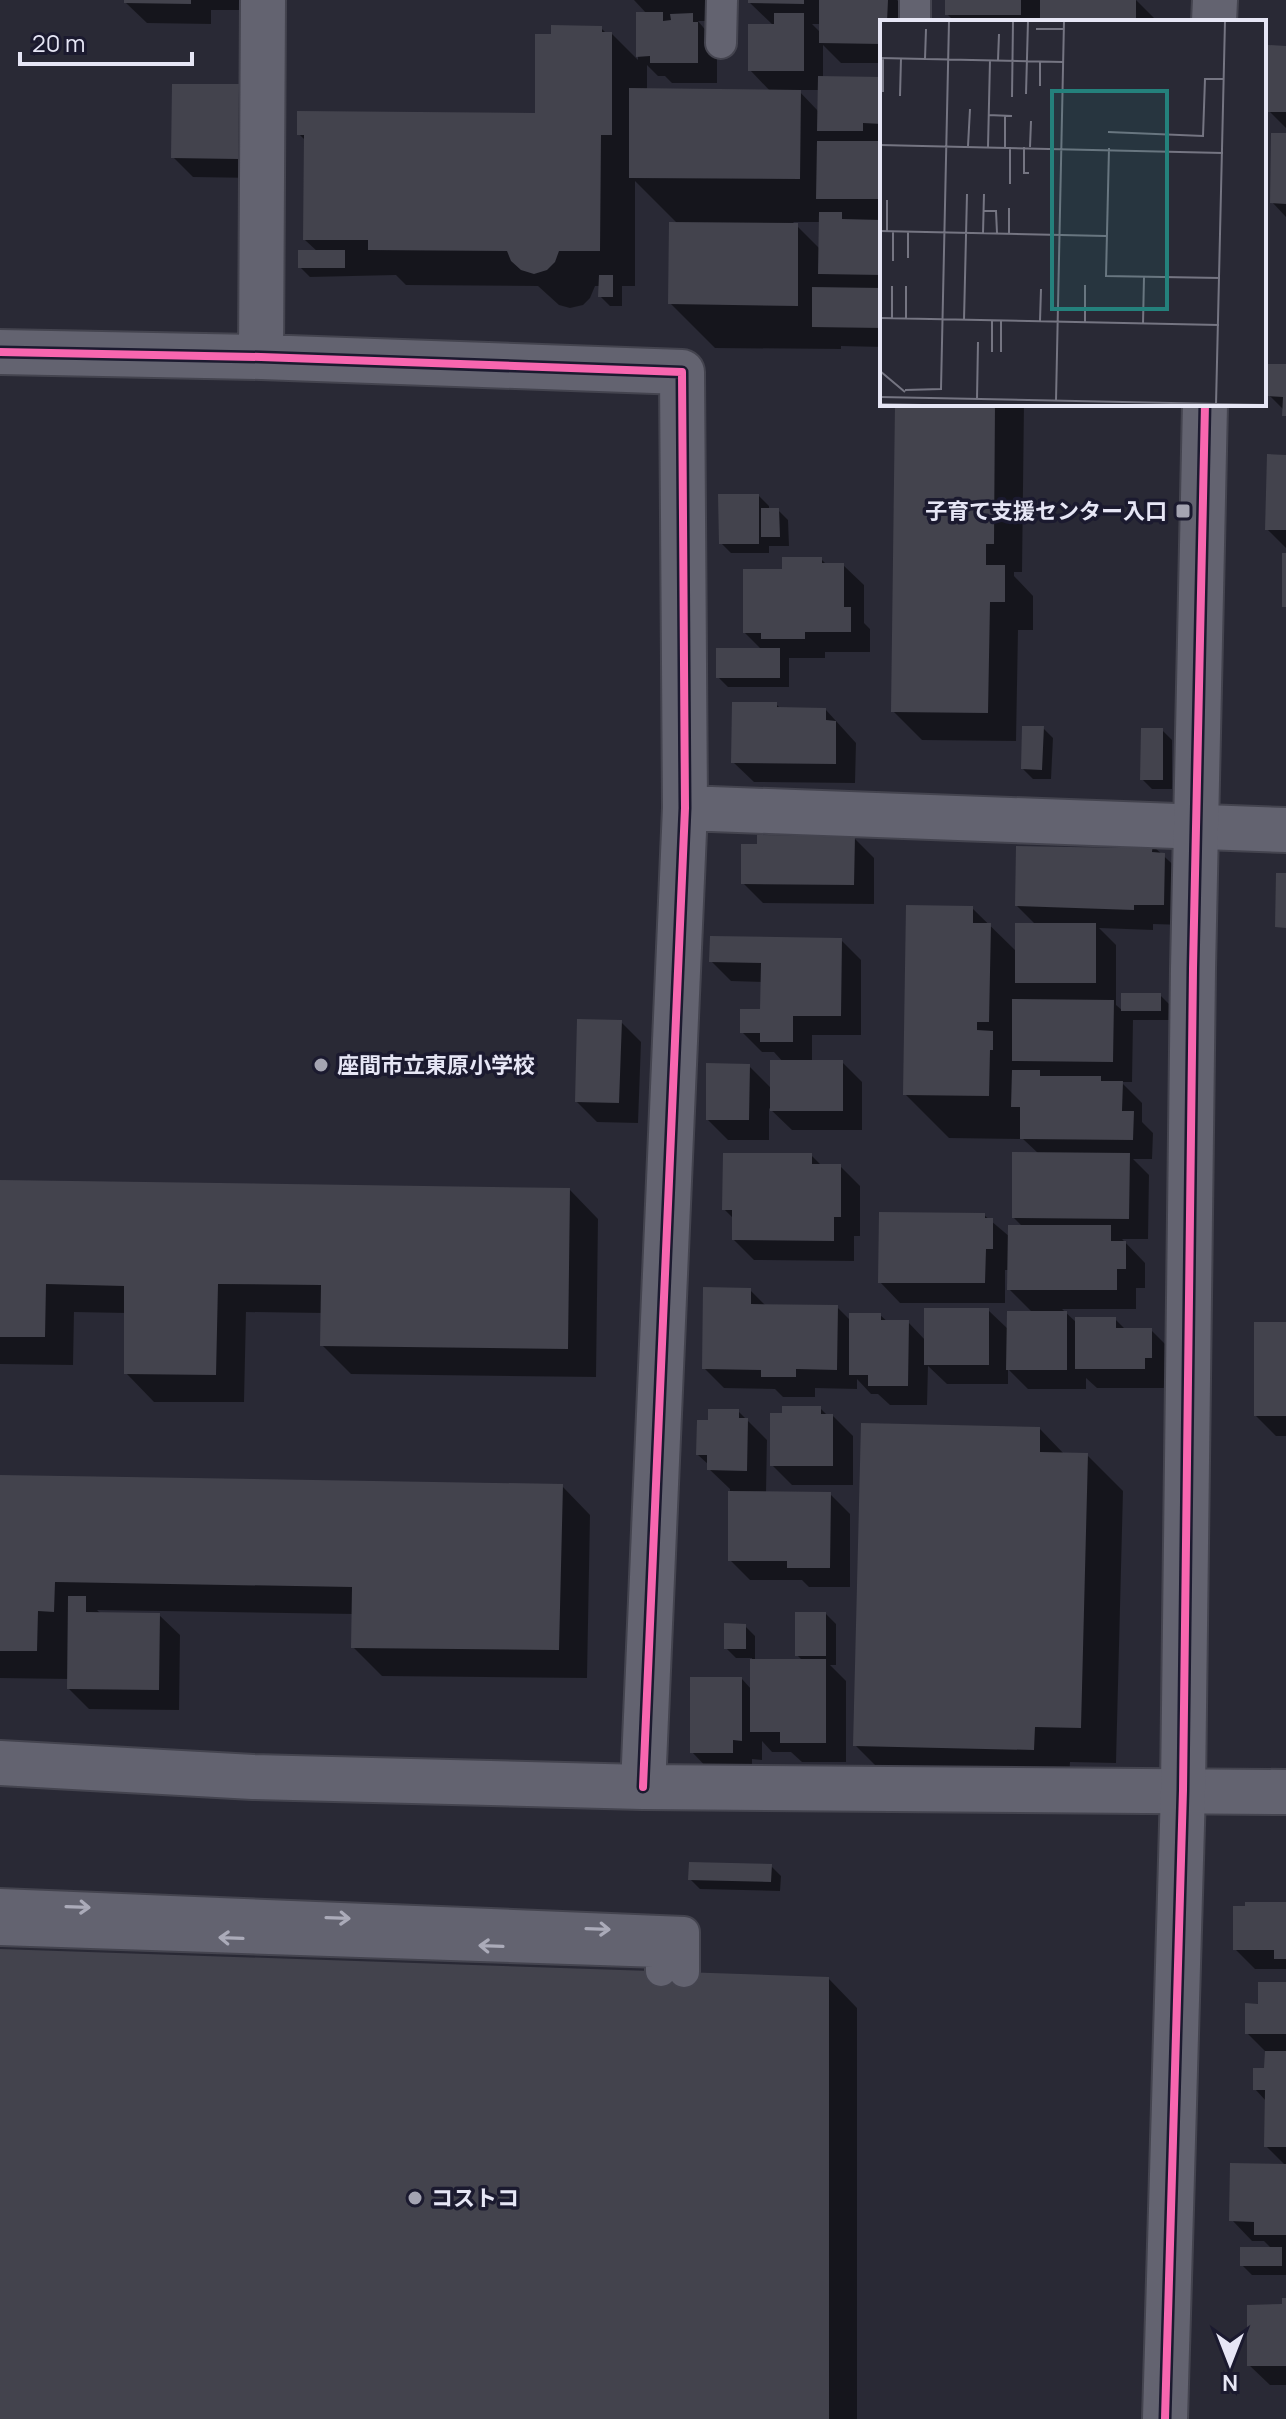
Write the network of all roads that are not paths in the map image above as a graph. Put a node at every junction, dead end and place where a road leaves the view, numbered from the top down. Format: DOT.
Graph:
graph roads {
  1 [pos="263,0"];
  2 [pos="722,0"];
  3 [pos="1215,0"];
  4 [pos="1214,20"];
  5 [pos="721,43"];
  6 [pos="0,352"];
  7 [pos="261,357"];
  8 [pos="1205,406"];
  9 [pos="685,808"];
  10 [pos="1198,828"];
  11 [pos="1286,830"];
  12 [pos="0,1763"];
  13 [pos="643,1787"];
  14 [pos="1183,1790"];
  15 [pos="1286,1792"];
  16 [pos="0,1904"];
  17 [pos="0,1930"];
  18 [pos="1165,2419"];
  1 -- 7 [label="street"];
  2 -- 5 [label="lane"];
  3 -- 4 [label="street"];
  6 -- 7 [label="street"];
  7 -- 9 [label="street"];
  8 -- 10 [label="street"];
  9 -- 10 [label="street"];
  9 -- 13 [label="street"];
  10 -- 11 [label="street"];
  10 -- 14 [label="street"];
  12 -- 13 [label="street"];
  13 -- 14 [label="street"];
  14 -- 15 [label="street"];
  14 -- 18 [label="street"];
  16 -- 17 [label="lane, one-way"];
}
